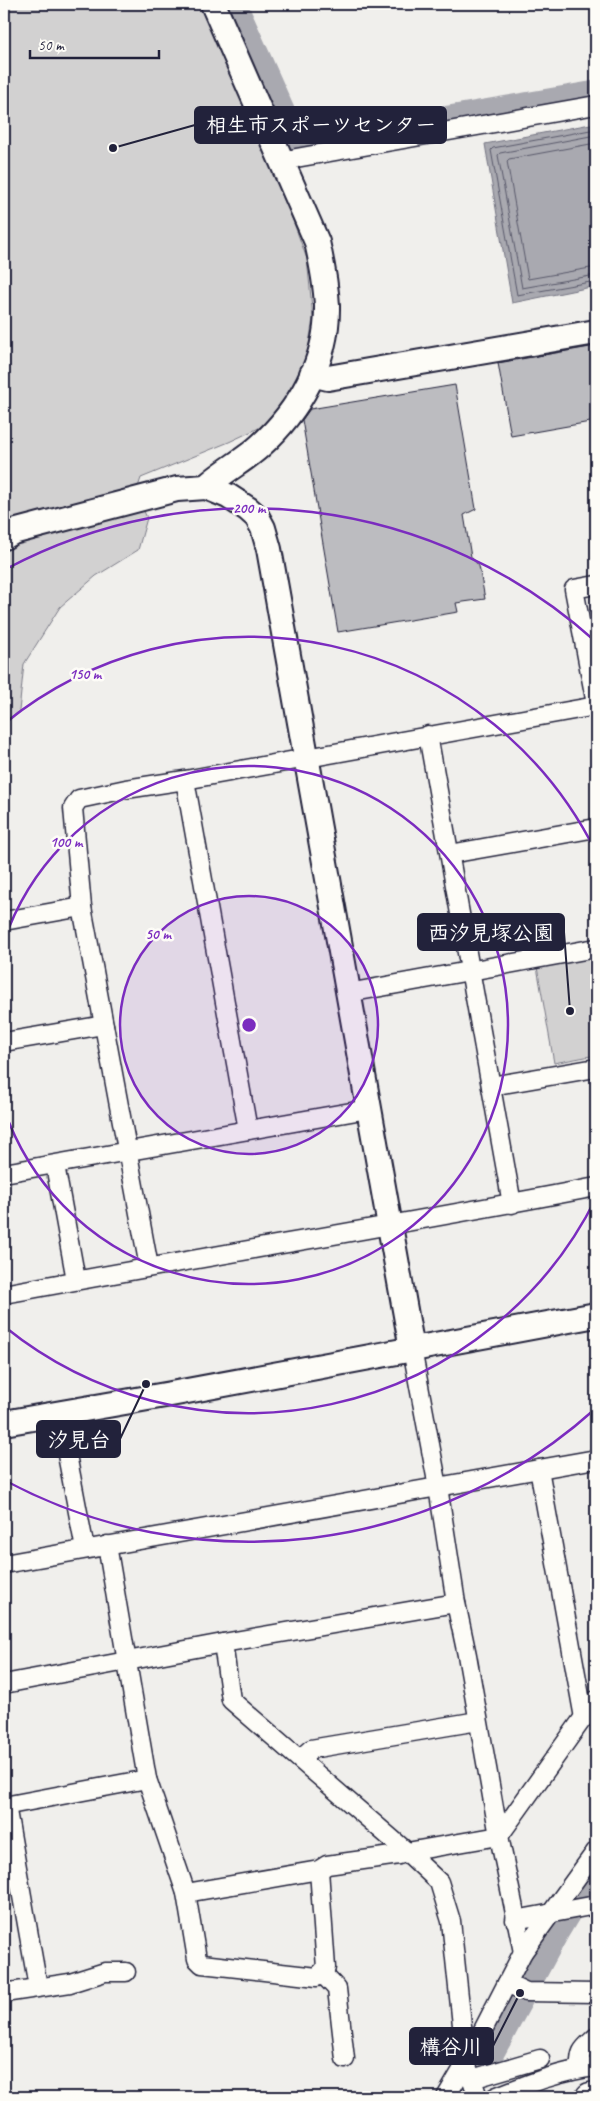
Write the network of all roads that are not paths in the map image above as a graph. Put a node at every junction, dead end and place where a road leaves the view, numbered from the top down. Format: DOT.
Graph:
graph roads {
  1 [pos="213,4"];
  2 [pos="596,105"];
  3 [pos="283,164"];
  4 [pos="596,332"];
  5 [pos="312,374"];
  6 [pos="206,487"];
  7 [pos="4,536"];
  8 [pos="596,585"];
  9 [pos="596,705"];
  10 [pos="428,735"];
  11 [pos="306,757"];
  12 [pos="185,780"];
  13 [pos="596,828"];
  14 [pos="450,854"];
  15 [pos="82,907"];
  16 [pos="4,921"];
  17 [pos="596,948"];
  18 [pos="470,970"];
  19 [pos="348,993"];
  20 [pos="104,1025"];
  21 [pos="4,1042"];
  22 [pos="596,1068"];
  23 [pos="491,1086"];
  24 [pos="368,1109"];
  25 [pos="248,1130"];
  26 [pos="128,1152"];
  27 [pos="54,1164"];
  28 [pos="4,1174"];
  29 [pos="596,1187"];
  30 [pos="512,1204"];
  31 [pos="390,1226"];
  32 [pos="149,1267"];
  33 [pos="76,1280"];
  34 [pos="4,1294"];
  35 [pos="596,1315"];
  36 [pos="412,1349"];
  37 [pos="59,1414"];
  38 [pos="4,1423"];
  39 [pos="596,1459"];
  40 [pos="539,1469"];
  41 [pos="438,1487"];
  42 [pos="106,1545"];
  43 [pos="86,1549"];
  44 [pos="4,1564"];
  45 [pos="456,1603"];
  46 [pos="223,1643"];
  47 [pos="128,1662"];
  48 [pos="4,1684"];
  49 [pos="596,1700"];
  50 [pos="584,1718"];
  51 [pos="478,1721"];
  52 [pos="300,1759"];
  53 [pos="148,1780"];
  54 [pos="5,1805"];
  55 [pos="499,1836"];
  56 [pos="596,1851"];
  57 [pos="407,1852"];
  58 [pos="319,1870"];
  59 [pos="186,1893"];
  60 [pos="596,1906"];
  61 [pos="554,1912"];
  62 [pos="515,1920"];
  63 [pos="523,1952"];
  64 [pos="126,1972"];
  65 [pos="322,1973"];
  66 [pos="38,1987"];
  67 [pos="515,1988"];
  68 [pos="4,1992"];
  69 [pos="596,1993"];
  70 [pos="596,2037"];
  71 [pos="345,2059"];
  72 [pos="540,2059"];
  73 [pos="588,2068"];
  74 [pos="469,2071"];
  75 [pos="596,2096"];
  76 [pos="446,2097"];
  77 [pos="478,2097"];
  78 [pos="495,2097"];
  79 [pos="590,2097"];
  1 -- 3 [label="street"];
  2 -- 3 [label="street"];
  3 -- 5 [label="street"];
  4 -- 5 [label="street"];
  5 -- 6 [label="street"];
  6 -- 7 [label="street"];
  6 -- 11 [label="street"];
  8 -- 9 [label="street"];
  9 -- 10 [label="street"];
  10 -- 11 [label="street"];
  10 -- 14 [label="street"];
  11 -- 12 [label="street"];
  11 -- 19 [label="street"];
  12 -- 15 [label="street"];
  12 -- 25 [label="street"];
  13 -- 14 [label="street"];
  14 -- 18 [label="street"];
  15 -- 16 [label="street"];
  15 -- 20 [label="street"];
  17 -- 18 [label="street"];
  18 -- 19 [label="street"];
  18 -- 23 [label="street"];
  19 -- 24 [label="street"];
  20 -- 21 [label="street"];
  20 -- 26 [label="street"];
  22 -- 23 [label="street"];
  23 -- 30 [label="street"];
  24 -- 25 [label="street"];
  24 -- 31 [label="street"];
  25 -- 26 [label="street"];
  26 -- 27 [label="street"];
  26 -- 32 [label="street"];
  27 -- 28 [label="street"];
  27 -- 33 [label="street"];
  29 -- 30 [label="street"];
  30 -- 31 [label="street"];
  31 -- 32 [label="street"];
  31 -- 36 [label="street"];
  32 -- 33 [label="street"];
  33 -- 34 [label="street"];
  35 -- 36 [label="street"];
  36 -- 37 [label="street"];
  36 -- 41 [label="street"];
  37 -- 38 [label="street"];
  37 -- 43 [label="street"];
  39 -- 40 [label="street"];
  40 -- 41 [label="street"];
  40 -- 50 [label="street"];
  41 -- 42 [label="street"];
  41 -- 45 [label="street"];
  42 -- 43 [label="street"];
  42 -- 47 [label="street"];
  43 -- 44 [label="street"];
  45 -- 46 [label="street"];
  45 -- 51 [label="street"];
  46 -- 47 [label="street"];
  46 -- 52 [label="street"];
  47 -- 48 [label="street"];
  47 -- 53 [label="street"];
  49 -- 50 [label="street"];
  50 -- 55 [label="street"];
  51 -- 52 [label="street"];
  51 -- 55 [label="street"];
  52 -- 57 [label="street"];
  53 -- 54 [label="street"];
  53 -- 59 [label="street"];
  54 -- 66 [label="street"];
  55 -- 57 [label="street"];
  55 -- 62 [label="street"];
  56 -- 61 [label="street"];
  57 -- 58 [label="street"];
  57 -- 74 [label="street"];
  58 -- 59 [label="street"];
  58 -- 65 [label="street"];
  59 -- 65 [label="street"];
  60 -- 61 [label="street"];
  61 -- 62 [label="street"];
  61 -- 63 [label="street"];
  62 -- 63 [label="street"];
  63 -- 67 [label="street"];
  64 -- 66 [label="street"];
  65 -- 71 [label="street"];
  66 -- 68 [label="street"];
  67 -- 69 [label="street"];
  67 -- 74 [label="street"];
  70 -- 73 [label="street"];
  72 -- 74 [label="street"];
  73 -- 78 [label="street"];
  74 -- 76 [label="street"];
  74 -- 77 [label="street"];
  75 -- 79 [label="highway"];
}
